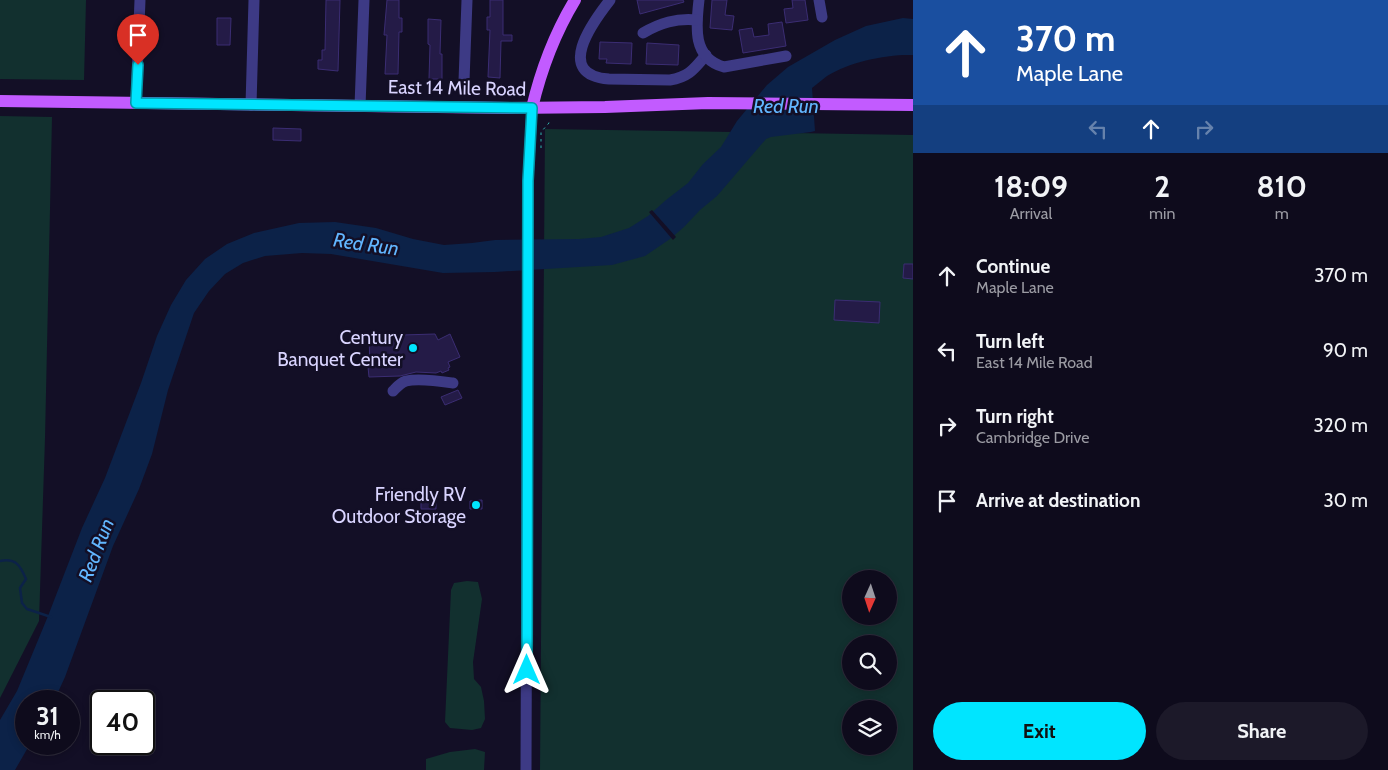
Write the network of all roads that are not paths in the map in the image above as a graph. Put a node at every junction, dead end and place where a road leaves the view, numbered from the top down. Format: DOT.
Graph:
graph roads {
  1 [pos="140,0"];
  2 [pos="254,0"];
  3 [pos="364,0"];
  4 [pos="467,0"];
  5 [pos="575,0"];
  6 [pos="610,0"];
  7 [pos="699,0"];
  8 [pos="819,0"];
  9 [pos="822,17"];
  10 [pos="697,20"];
  11 [pos="643,33"];
  12 [pos="706,55"];
  13 [pos="786,56"];
  14 [pos="464,81"];
  15 [pos="0,101"];
  16 [pos="136,103"];
  17 [pos="252,104"];
  18 [pos="913,105"];
  19 [pos="360,106"];
  20 [pos="532,108"];
  21 [pos="452,383"];
  22 [pos="393,391"];
  23 [pos="526,770"];
  1 -- 16 [label="street"];
  2 -- 17 [label="street"];
  3 -- 19 [label="street"];
  4 -- 14 [label="street"];
  5 -- 20 [label="main road"];
  6 -- 12 [label="street"];
  7 -- 10 [label="street"];
  8 -- 9 [label="street"];
  10 -- 11 [label="street"];
  10 -- 12 [label="street"];
  12 -- 13 [label="street"];
  15 -- 16 [label="main road, East 14 Mile Road"];
  16 -- 17 [label="main road, East 14 Mile Road"];
  17 -- 19 [label="main road, East 14 Mile Road"];
  18 -- 20 [label="main road, East 14 Mile Road"];
  19 -- 20 [label="main road, East 14 Mile Road"];
  20 -- 23 [label="street"];
  21 -- 22 [label="street"];
}
